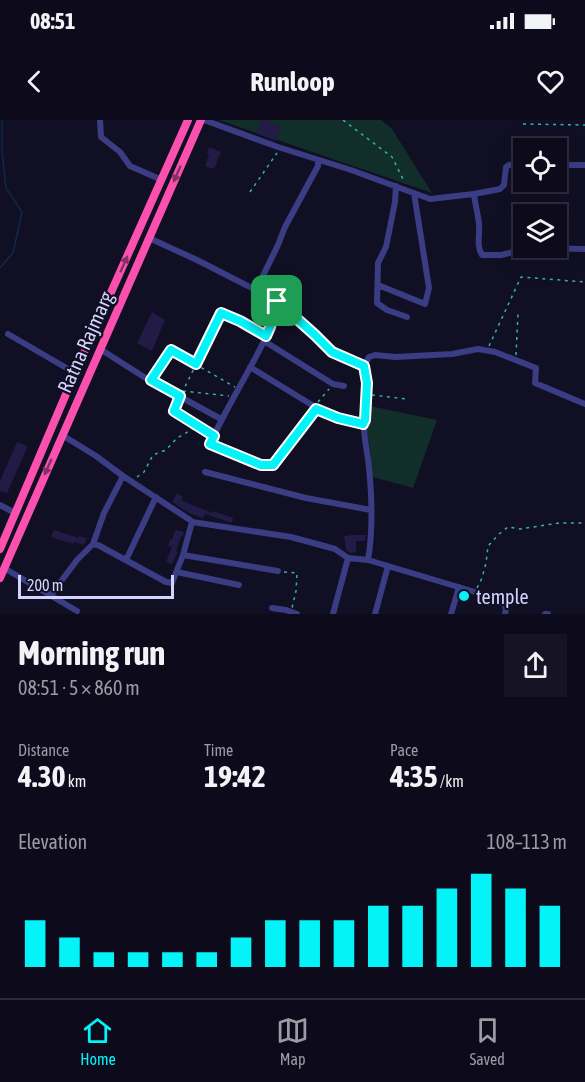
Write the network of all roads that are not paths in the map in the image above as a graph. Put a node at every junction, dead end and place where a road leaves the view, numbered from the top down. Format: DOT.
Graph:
graph roads {
  1 [pos="100,120"];
  2 [pos="188,120"];
  3 [pos="202,120"];
  4 [pos="318,160"];
  5 [pos="513,165"];
  6 [pos="567,165"];
  7 [pos="585,165"];
  8 [pos="162,180"];
  9 [pos="399,188"];
  10 [pos="414,194"];
  11 [pos="474,194"];
  12 [pos="149,238"];
  13 [pos="585,249"];
  14 [pos="378,285"];
  15 [pos="256,290"];
  16 [pos="277,301"];
  17 [pos="408,317"];
  18 [pos="8,334"];
  19 [pos="265,339"];
  20 [pos="100,350"];
  21 [pos="364,366"];
  22 [pos="250,367"];
  23 [pos="75,373"];
  24 [pos="345,386"];
  25 [pos="585,404"];
  26 [pos="315,408"];
  27 [pos="221,419"];
  28 [pos="363,424"];
  29 [pos="63,435"];
  30 [pos="205,472"];
  31 [pos="123,476"];
  32 [pos="156,497"];
  33 [pos="0,505"];
  34 [pos="371,510"];
  35 [pos="15,513"];
  36 [pos="192,522"];
  37 [pos="93,544"];
  38 [pos="0,549"];
  39 [pos="183,555"];
  40 [pos="348,558"];
  41 [pos="126,560"];
  42 [pos="368,561"];
  43 [pos="388,566"];
  44 [pos="4,568"];
  45 [pos="177,572"];
  46 [pos="278,572"];
  47 [pos="0,578"];
  48 [pos="239,585"];
  49 [pos="459,587"];
  50 [pos="50,596"];
  51 [pos="272,608"];
  52 [pos="77,611"];
  53 [pos="294,613"];
  54 [pos="333,614"];
  55 [pos="375,614"];
  56 [pos="451,614"];
  57 [pos="505,614"];
  1 -- 8 [label="street"];
  2 -- 8 [label="highway, Ratna Rajmarg"];
  3 -- 4 [label="street"];
  3 -- 12 [label="highway, Ratna Rajmarg, one-way"];
  4 -- 9 [label="street"];
  4 -- 15 [label="street"];
  5 -- 11 [label="street"];
  6 -- 7 [label="street"];
  23 -- 8 [label="highway, Ratna Rajmarg, one-way"];
  9 -- 10 [label="street"];
  9 -- 14 [label="street"];
  10 -- 11 [label="street"];
  10 -- 14 [label="street"];
  11 -- 13 [label="street"];
  12 -- 15 [label="street"];
  12 -- 20 [label="highway, Ratna Rajmarg"];
  14 -- 17 [label="street"];
  15 -- 16 [label="street"];
  16 -- 19 [label="street"];
  16 -- 21 [label="street"];
  18 -- 23 [label="street"];
  19 -- 22 [label="street"];
  19 -- 24 [label="street"];
  20 -- 27 [label="street"];
  20 -- 29 [label="highway, Ratna Rajmarg"];
  21 -- 25 [label="street"];
  21 -- 28 [label="street"];
  22 -- 26 [label="street"];
  22 -- 27 [label="street"];
  23 -- 35 [label="highway, Ratna Rajmarg"];
  26 -- 27 [label="street"];
  26 -- 28 [label="street"];
  28 -- 34 [label="street"];
  29 -- 31 [label="street"];
  29 -- 44 [label="highway, Ratna Rajmarg, one-way"];
  30 -- 34 [label="street"];
  31 -- 32 [label="street"];
  31 -- 37 [label="street"];
  32 -- 36 [label="street"];
  32 -- 41 [label="street"];
  33 -- 35 [label="street"];
  34 -- 42 [label="street"];
  35 -- 38 [label="highway, Ratna Rajmarg"];
  36 -- 39 [label="street"];
  36 -- 40 [label="street"];
  37 -- 41 [label="street"];
  37 -- 50 [label="street"];
  39 -- 45 [label="street"];
  39 -- 46 [label="street"];
  40 -- 42 [label="street"];
  40 -- 54 [label="street"];
  41 -- 45 [label="street"];
  42 -- 43 [label="street"];
  43 -- 49 [label="street"];
  43 -- 55 [label="street"];
  44 -- 47 [label="highway, Ratna Rajmarg"];
  44 -- 50 [label="street"];
  45 -- 48 [label="street"];
  49 -- 56 [label="street"];
  49 -- 57 [label="street"];
  50 -- 52 [label="street"];
  51 -- 53 [label="street"];
}
